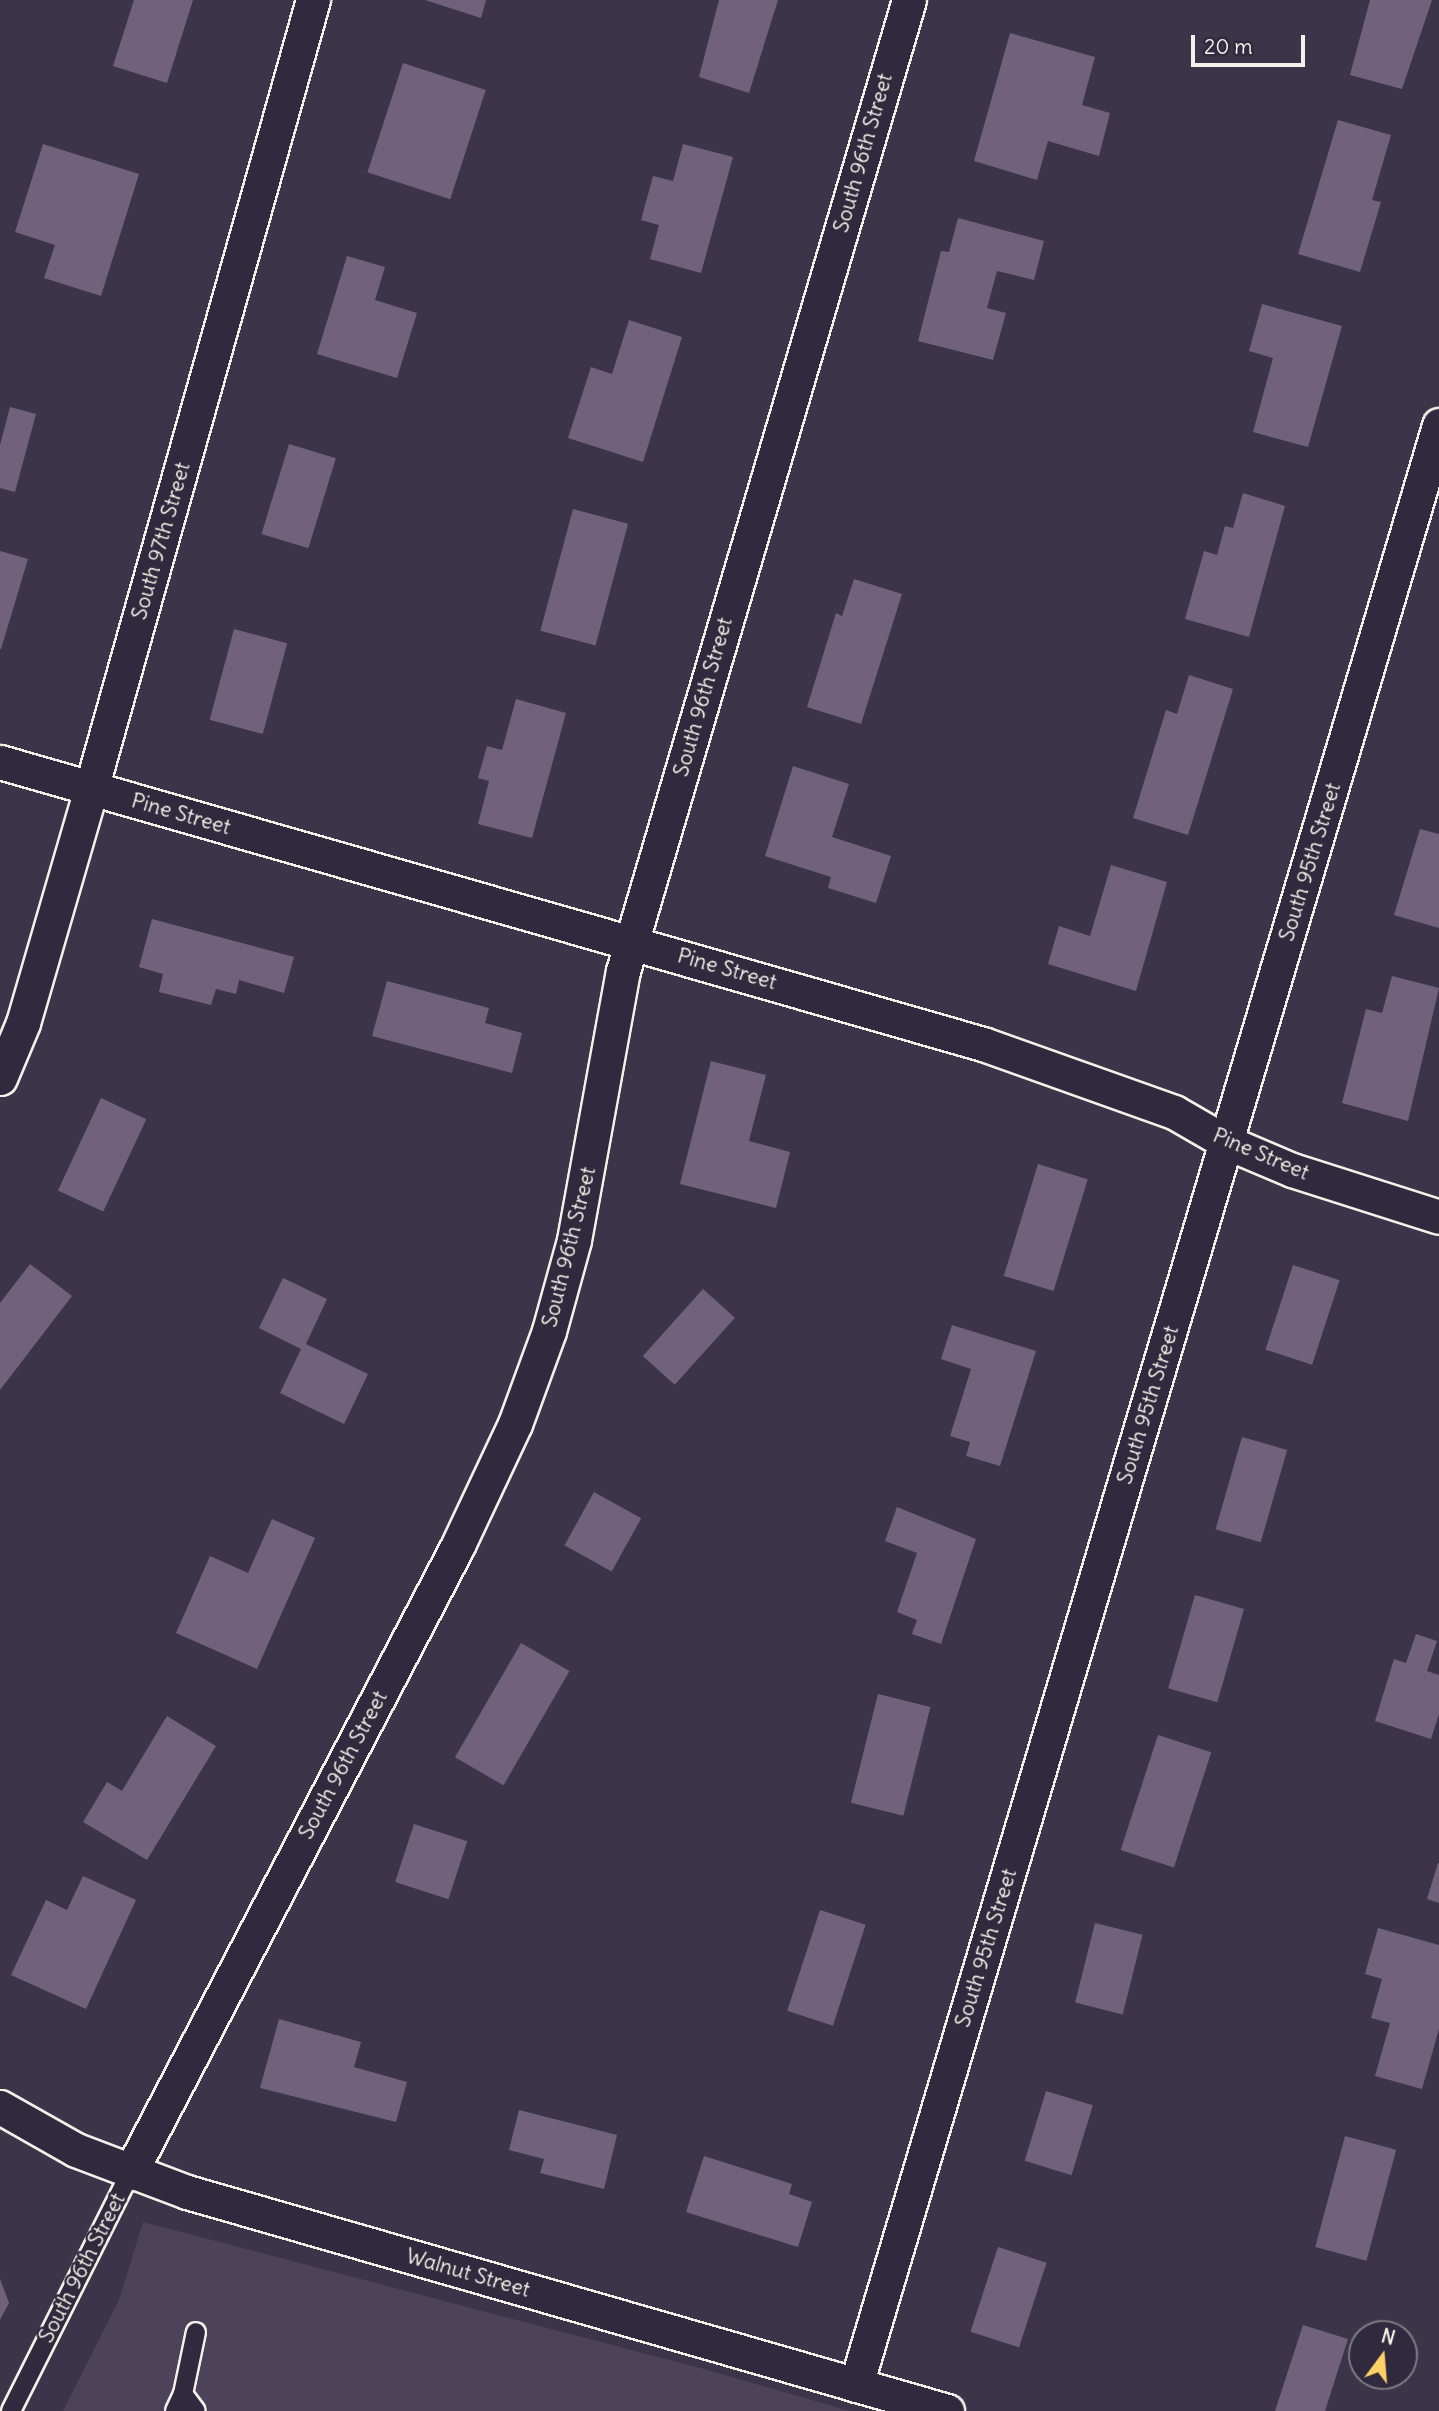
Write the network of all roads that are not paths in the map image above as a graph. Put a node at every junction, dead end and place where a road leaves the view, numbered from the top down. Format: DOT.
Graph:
graph roads {
  1 [pos="313,0"];
  2 [pos="909,0"];
  3 [pos="1439,425"];
  4 [pos="0,762"];
  5 [pos="91,789"];
  6 [pos="631,941"];
  7 [pos="0,1078"];
  8 [pos="1226,1142"];
  9 [pos="1439,1217"];
  10 [pos="0,2108"];
  11 [pos="130,2173"];
  12 [pos="196,2332"];
  13 [pos="856,2385"];
  14 [pos="183,2394"];
  15 [pos="10,2411"];
  16 [pos="174,2411"];
  17 [pos="196,2411"];
  18 [pos="947,2411"];
  1 -- 5 [label="street, South 97th Street"];
  2 -- 6 [label="street, South 96th Street"];
  3 -- 8 [label="street, South 95th Street"];
  4 -- 5 [label="street, Pine Street"];
  5 -- 6 [label="street, Pine Street"];
  5 -- 7 [label="street, South 97th Street"];
  6 -- 8 [label="street, Pine Street"];
  6 -- 11 [label="street, South 96th Street"];
  8 -- 9 [label="street, Pine Street"];
  8 -- 13 [label="street, South 95th Street"];
  10 -- 11 [label="street, Walnut Street"];
  11 -- 13 [label="street, Walnut Street"];
  11 -- 15 [label="lane, South 96th Street"];
  12 -- 14 [label="lane"];
  13 -- 18 [label="street, Walnut Street"];
  14 -- 16 [label="lane"];
  14 -- 17 [label="lane"];
}
